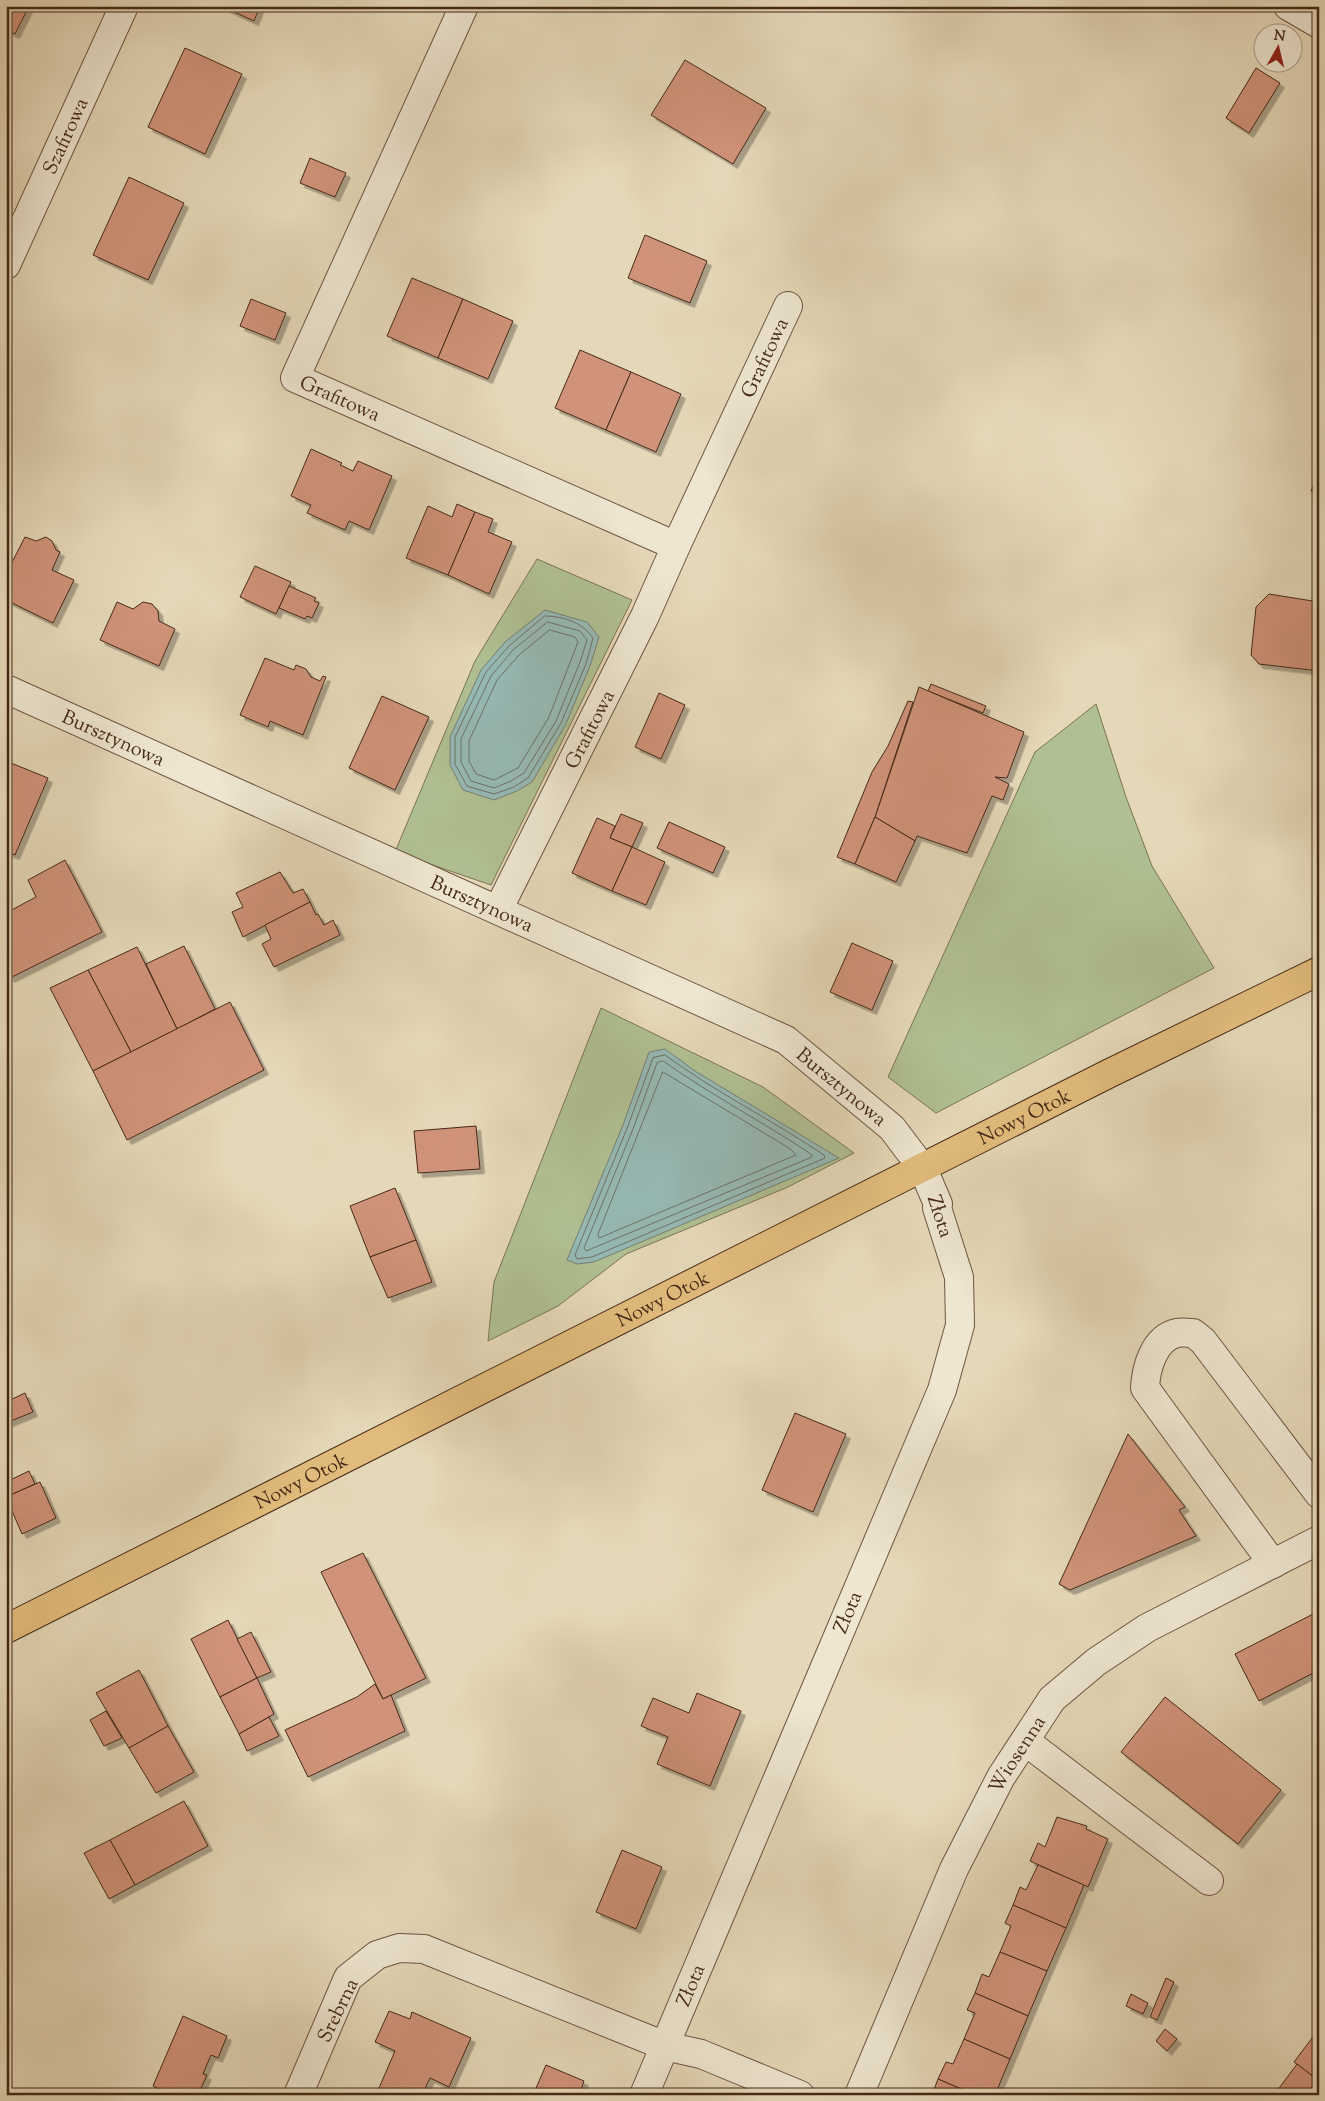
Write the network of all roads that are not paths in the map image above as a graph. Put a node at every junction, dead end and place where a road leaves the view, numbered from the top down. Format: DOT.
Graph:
graph roads {
  1 [pos="124,6"];
  2 [pos="464,6"];
  3 [pos="1288,6"];
  4 [pos="1319,24"];
  5 [pos="6,265"];
  6 [pos="788,306"];
  7 [pos="676,546"];
  8 [pos="6,689"];
  9 [pos="498,910"];
  10 [pos="1319,971"];
  11 [pos="924,1169"];
  12 [pos="1319,1494"];
  13 [pos="1319,1540"];
  14 [pos="1273,1564"];
  15 [pos="6,1629"];
  16 [pos="1025,1741"];
  17 [pos="1209,1881"];
  18 [pos="665,2046"];
  19 [pos="298,2095"];
  20 [pos="644,2095"];
  21 [pos="800,2095"];
  22 [pos="859,2095"];
  1 -- 5 [label="street, Szafirowa"];
  2 -- 7 [label="street, Grafitowa"];
  3 -- 4 [label="street"];
  6 -- 7 [label="street, Grafitowa"];
  7 -- 9 [label="street, Grafitowa"];
  8 -- 9 [label="street, Bursztynowa"];
  9 -- 11 [label="street, Bursztynowa"];
  10 -- 11 [label="main road, Nowy Otok"];
  11 -- 15 [label="main road, Nowy Otok"];
  11 -- 18 [label="street, Złota"];
  12 -- 14 [label="street"];
  13 -- 14 [label="street, Wiosenna"];
  14 -- 16 [label="street, Wiosenna"];
  16 -- 17 [label="street"];
  16 -- 22 [label="street, Wiosenna"];
  18 -- 19 [label="street, Srebrna"];
  18 -- 20 [label="street, Złota"];
  18 -- 21 [label="street"];
}
